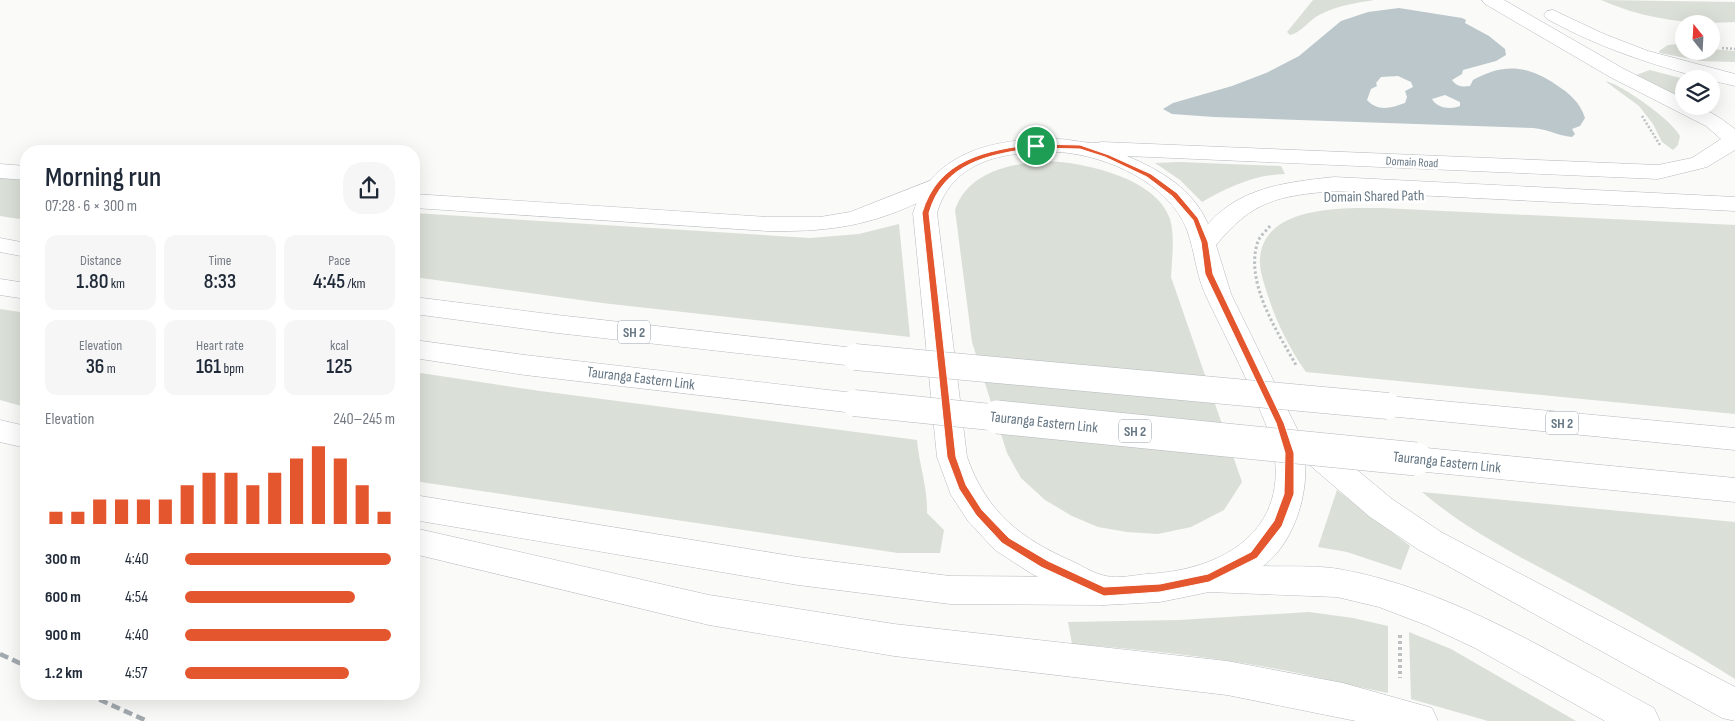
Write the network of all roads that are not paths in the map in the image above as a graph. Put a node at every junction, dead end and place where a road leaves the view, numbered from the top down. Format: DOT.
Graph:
graph roads {
  1 [pos="1491,0"];
  2 [pos="1525,0"];
  3 [pos="1735,81"];
  4 [pos="1675,93"];
  5 [pos="1720,96"];
  6 [pos="1720,115"];
  7 [pos="1734,139"];
  8 [pos="1080,147"];
  9 [pos="0,171"];
  10 [pos="20,173"];
  11 [pos="938,185"];
  12 [pos="420,201"];
  13 [pos="1735,204"];
  14 [pos="1204,242"];
  15 [pos="0,245"];
  16 [pos="20,249"];
  17 [pos="0,287"];
  18 [pos="20,290"];
  19 [pos="420,306"];
  20 [pos="420,350"];
  21 [pos="1280,423"];
  22 [pos="0,431"];
  23 [pos="20,436"];
  24 [pos="1735,439"];
  25 [pos="1735,490"];
  26 [pos="420,508"];
  27 [pos="420,542"];
  28 [pos="1209,578"];
  29 [pos="1104,591"];
  30 [pos="1735,706"];
  31 [pos="1419,721"];
  32 [pos="1641,721"];
  1 -- 4 [label="main road"];
  2 -- 3 [label="main road"];
  3 -- 5 [label="main road"];
  6 -- 7 [label="main road"];
  7 -- 8 [label="main road, Domain Road"];
  8 -- 11 [label="main road, Domain Road"];
  8 -- 14 [label="main road"];
  9 -- 10 [label="main road"];
  11 -- 12 [label="main road"];
  11 -- 29 [label="main road"];
  13 -- 14 [label="main road, Domain Road"];
  14 -- 21 [label="main road"];
  15 -- 16 [label="main road"];
  17 -- 18 [label="main road"];
  19 -- 24 [label="main road, SH 2, bridge"];
  20 -- 25 [label="main road, Tauranga Eastern Link / SH 2, bridge"];
  21 -- 28 [label="main road"];
  21 -- 30 [label="main road"];
  22 -- 23 [label="main road"];
  26 -- 29 [label="main road"];
  27 -- 31 [label="main road"];
  28 -- 29 [label="main road"];
  28 -- 32 [label="main road"];
}
